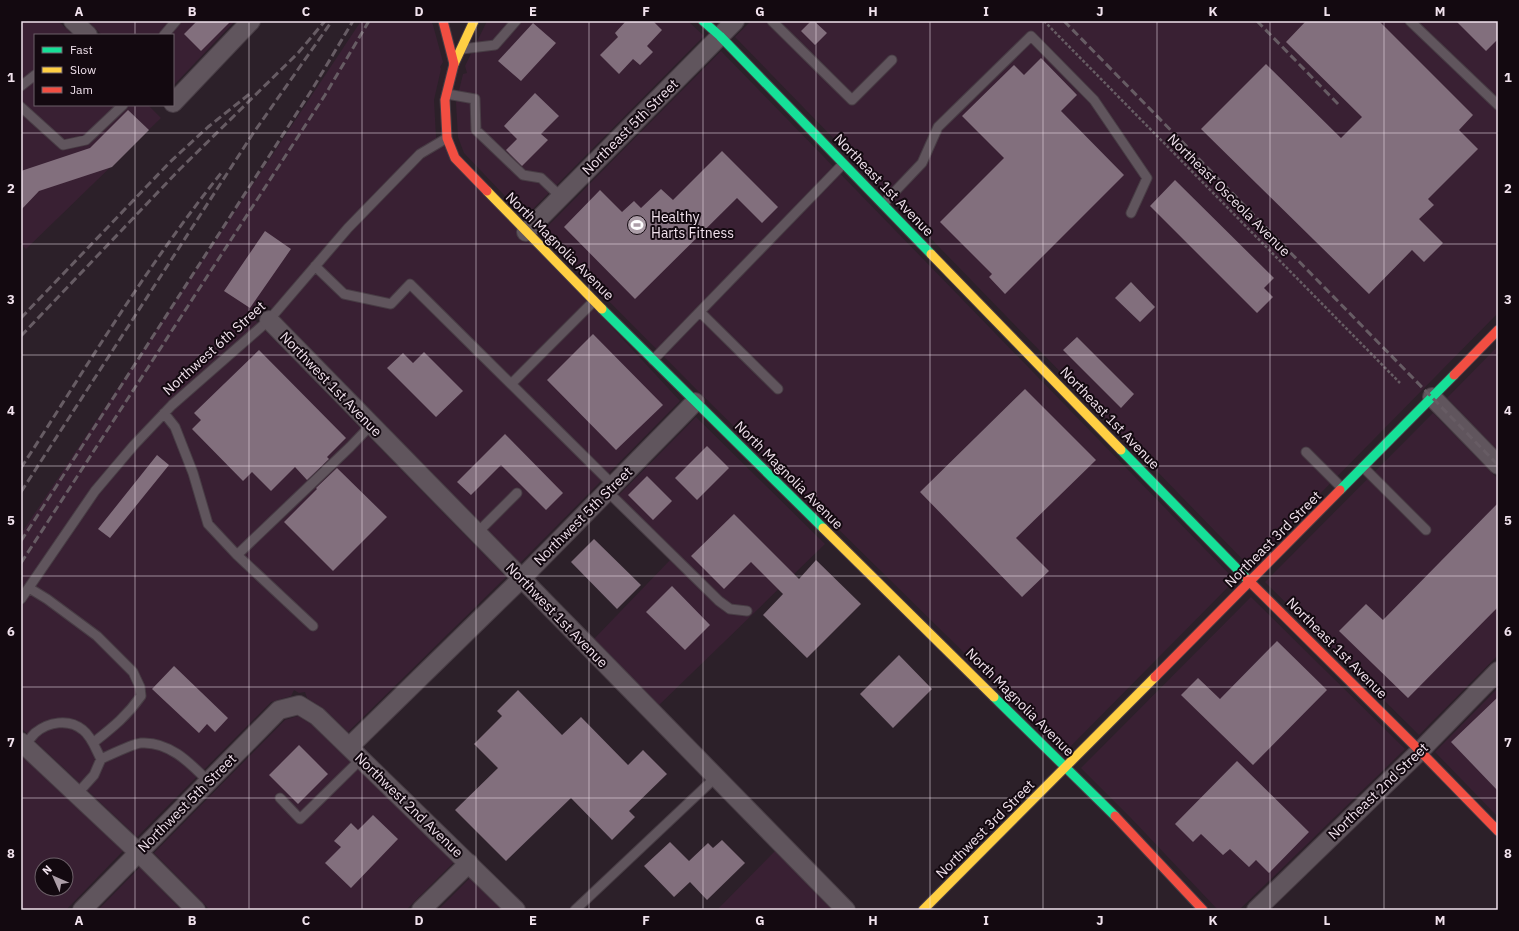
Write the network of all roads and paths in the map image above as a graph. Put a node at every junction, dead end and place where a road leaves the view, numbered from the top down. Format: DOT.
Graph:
graph roads {
  1 [pos="73,21"];
  2 [pos="176,21"];
  3 [pos="251,21"];
  4 [pos="442,21"];
  5 [pos="474,21"];
  6 [pos="516,21"];
  7 [pos="703,21"];
  8 [pos="735,21"];
  9 [pos="772,21"];
  10 [pos="1044,21"];
  11 [pos="1410,21"];
  12 [pos="86,34"];
  13 [pos="165,34"];
  14 [pos="720,36"];
  15 [pos="461,49"];
  16 [pos="892,60"];
  17 [pos="454,64"];
  18 [pos="34,76"];
  19 [pos="21,86"];
  20 [pos="447,94"];
  21 [pos="174,99"];
  22 [pos="1498,105"];
  23 [pos="122,106"];
  24 [pos="21,107"];
  25 [pos="447,138"];
  26 [pos="843,164"];
  27 [pos="561,197"];
  28 [pos="882,204"];
  29 [pos="1131,212"];
  30 [pos="526,232"];
  31 [pos="315,266"];
  32 [pos="594,301"];
  33 [pos="700,312"];
  34 [pos="269,320"];
  35 [pos="1498,330"];
  36 [pos="653,360"];
  37 [pos="1400,383"];
  38 [pos="511,384"];
  39 [pos="778,389"];
  40 [pos="1432,398"];
  41 [pos="695,402"];
  42 [pos="164,413"];
  43 [pos="371,425"];
  44 [pos="1306,452"];
  45 [pos="1498,465"];
  46 [pos="1363,467"];
  47 [pos="610,488"];
  48 [pos="1342,488"];
  49 [pos="517,493"];
  50 [pos="1426,530"];
  51 [pos="477,533"];
  52 [pos="237,554"];
  53 [pos="521,579"];
  54 [pos="1250,582"];
  55 [pos="28,588"];
  56 [pos="21,599"];
  57 [pos="747,611"];
  58 [pos="313,626"];
  59 [pos="1498,671"];
  60 [pos="299,705"];
  61 [pos="93,742"];
  62 [pos="23,744"];
  63 [pos="1420,751"];
  64 [pos="355,753"];
  65 [pos="101,759"];
  66 [pos="1066,767"];
  67 [pos="716,777"];
  68 [pos="208,781"];
  69 [pos="77,794"];
  70 [pos="280,798"];
  71 [pos="1498,832"];
  72 [pos="138,852"];
  73 [pos="469,863"];
  74 [pos="82,910"];
  75 [pos="196,910"];
  76 [pos="421,910"];
  77 [pos="516,910"];
  78 [pos="575,910"];
  79 [pos="846,910"];
  80 [pos="923,910"];
  81 [pos="1204,910"];
  82 [pos="1256,910"];
  1 -- 12 [label="street"];
  2 -- 13 [label="lane"];
  3 -- 21 [label="street"];
  4 -- 17 [label="main road, North Magnolia Avenue"];
  5 -- 15 [label="main road"];
  6 -- 15 [label="lane"];
  7 -- 14 [label="main road, Northeast 1st Avenue"];
  8 -- 14 [label="street, Northeast 5th Street"];
  9 -- 16 [label="lane"];
  10 -- 37 [label="path, Northeast Osceola Avenue"];
  11 -- 22 [label="lane"];
  14 -- 26 [label="main road, Northeast 1st Avenue"];
  14 -- 27 [label="street, Northeast 5th Street"];
  15 -- 17 [label="main road"];
  17 -- 20 [label="main road, North Magnolia Avenue"];
  18 -- 19 [label="lane"];
  20 -- 25 [label="main road, North Magnolia Avenue"];
  20 -- 27 [label="lane"];
  23 -- 24 [label="lane"];
  25 -- 30 [label="main road, North Magnolia Avenue"];
  25 -- 31 [label="lane, Northwest 6th Street"];
  26 -- 28 [label="main road, Northeast 1st Avenue"];
  26 -- 33 [label="lane"];
  27 -- 30 [label="street, Northeast 5th Street"];
  28 -- 29 [label="lane"];
  28 -- 54 [label="main road, Northeast 1st Avenue"];
  30 -- 32 [label="main road, North Magnolia Avenue"];
  31 -- 34 [label="lane, Northwest 6th Street"];
  31 -- 38 [label="lane"];
  32 -- 36 [label="main road, North Magnolia Avenue"];
  32 -- 38 [label="lane"];
  33 -- 36 [label="lane"];
  33 -- 39 [label="lane"];
  34 -- 42 [label="lane, Northwest 6th Street"];
  34 -- 43 [label="street, Northwest 1st Avenue"];
  35 -- 40 [label="main road, Northeast 3rd Street"];
  36 -- 41 [label="main road, North Magnolia Avenue"];
  38 -- 47 [label="lane"];
  40 -- 45 [label="street"];
  40 -- 46 [label="main road, Northeast 3rd Street"];
  41 -- 47 [label="street, Northwest 5th Street"];
  41 -- 66 [label="main road, North Magnolia Avenue"];
  42 -- 52 [label="lane"];
  42 -- 55 [label="lane, Northwest 6th Street"];
  43 -- 51 [label="street, Northwest 1st Avenue"];
  43 -- 52 [label="lane"];
  44 -- 48 [label="lane"];
  46 -- 48 [label="main road, Northeast 3rd Street"];
  46 -- 50 [label="lane"];
  47 -- 53 [label="street, Northwest 5th Street"];
  47 -- 57 [label="lane"];
  48 -- 54 [label="main road, Northeast 3rd Street"];
  49 -- 51 [label="lane"];
  51 -- 53 [label="street, Northwest 1st Avenue"];
  52 -- 58 [label="lane"];
  53 -- 64 [label="street, Northwest 5th Street"];
  53 -- 67 [label="street, Northwest 1st Avenue"];
  54 -- 63 [label="main road, Northeast 1st Avenue"];
  54 -- 66 [label="main road, Northeast 3rd Street"];
  55 -- 56 [label="lane, Northwest 6th Street"];
  55 -- 61 [label="lane"];
  59 -- 63 [label="street, Northeast 2nd Street"];
  60 -- 64 [label="street, Northwest 2nd Avenue"];
  60 -- 68 [label="street, Northwest 5th Street"];
  61 -- 62 [label="lane"];
  61 -- 65 [label="lane"];
  62 -- 69 [label="street"];
  63 -- 71 [label="main road, Northeast 1st Avenue"];
  63 -- 82 [label="street, Northeast 2nd Street"];
  64 -- 70 [label="lane"];
  64 -- 73 [label="street, Northwest 2nd Avenue"];
  65 -- 68 [label="lane"];
  65 -- 69 [label="lane"];
  66 -- 80 [label="main road, Northwest 3rd Street"];
  66 -- 81 [label="main road, North Magnolia Avenue"];
  67 -- 78 [label="lane"];
  67 -- 79 [label="street, Northwest 1st Avenue"];
  68 -- 72 [label="street, Northwest 5th Street"];
  69 -- 72 [label="street"];
  72 -- 74 [label="street, Northwest 5th Street"];
  72 -- 75 [label="street"];
  73 -- 76 [label="street"];
  73 -- 77 [label="street, Northwest 2nd Avenue"];
}
